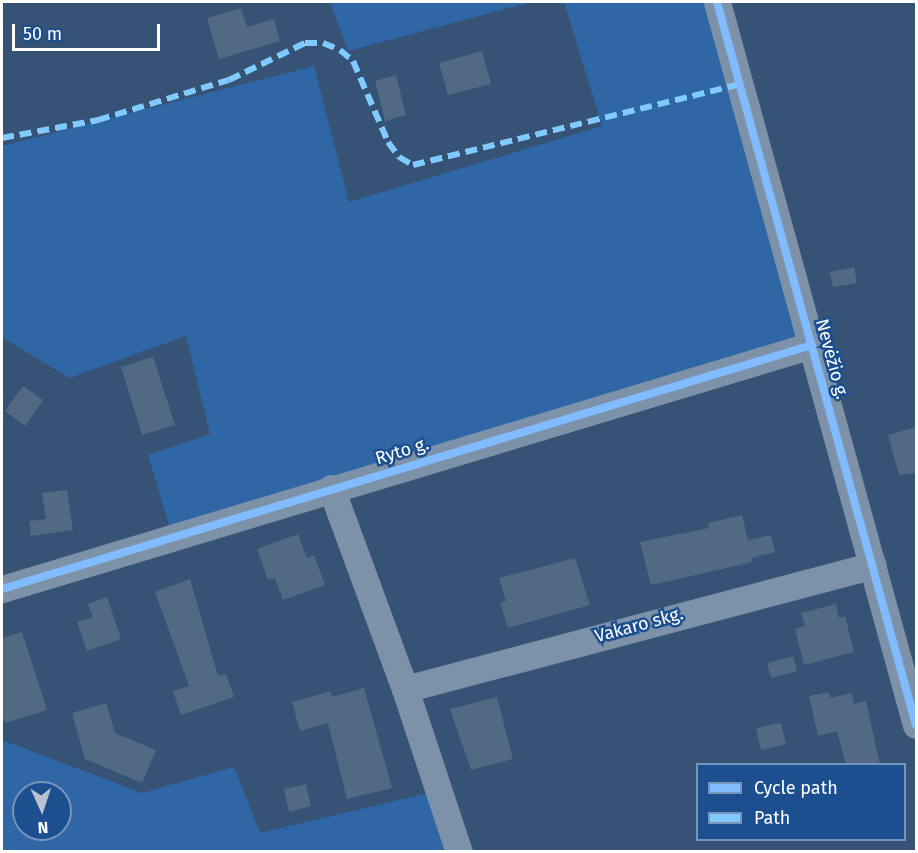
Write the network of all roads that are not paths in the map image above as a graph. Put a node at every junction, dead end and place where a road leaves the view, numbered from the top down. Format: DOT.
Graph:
graph roads {
  1 [pos="717,2"];
  2 [pos="812,345"];
  3 [pos="331,488"];
  4 [pos="873,565"];
  5 [pos="2,589"];
  6 [pos="405,689"];
  7 [pos="916,726"];
  8 [pos="459,852"];
  1 -- 2 [label="street, Nevėžio g."];
  2 -- 3 [label="street, Ryto g."];
  2 -- 4 [label="street, Nevėžio g."];
  3 -- 5 [label="street, Ryto g."];
  3 -- 6 [label="street"];
  4 -- 6 [label="street, Vakaro skg."];
  4 -- 7 [label="street, Nevėžio g."];
  6 -- 8 [label="street"];
}
